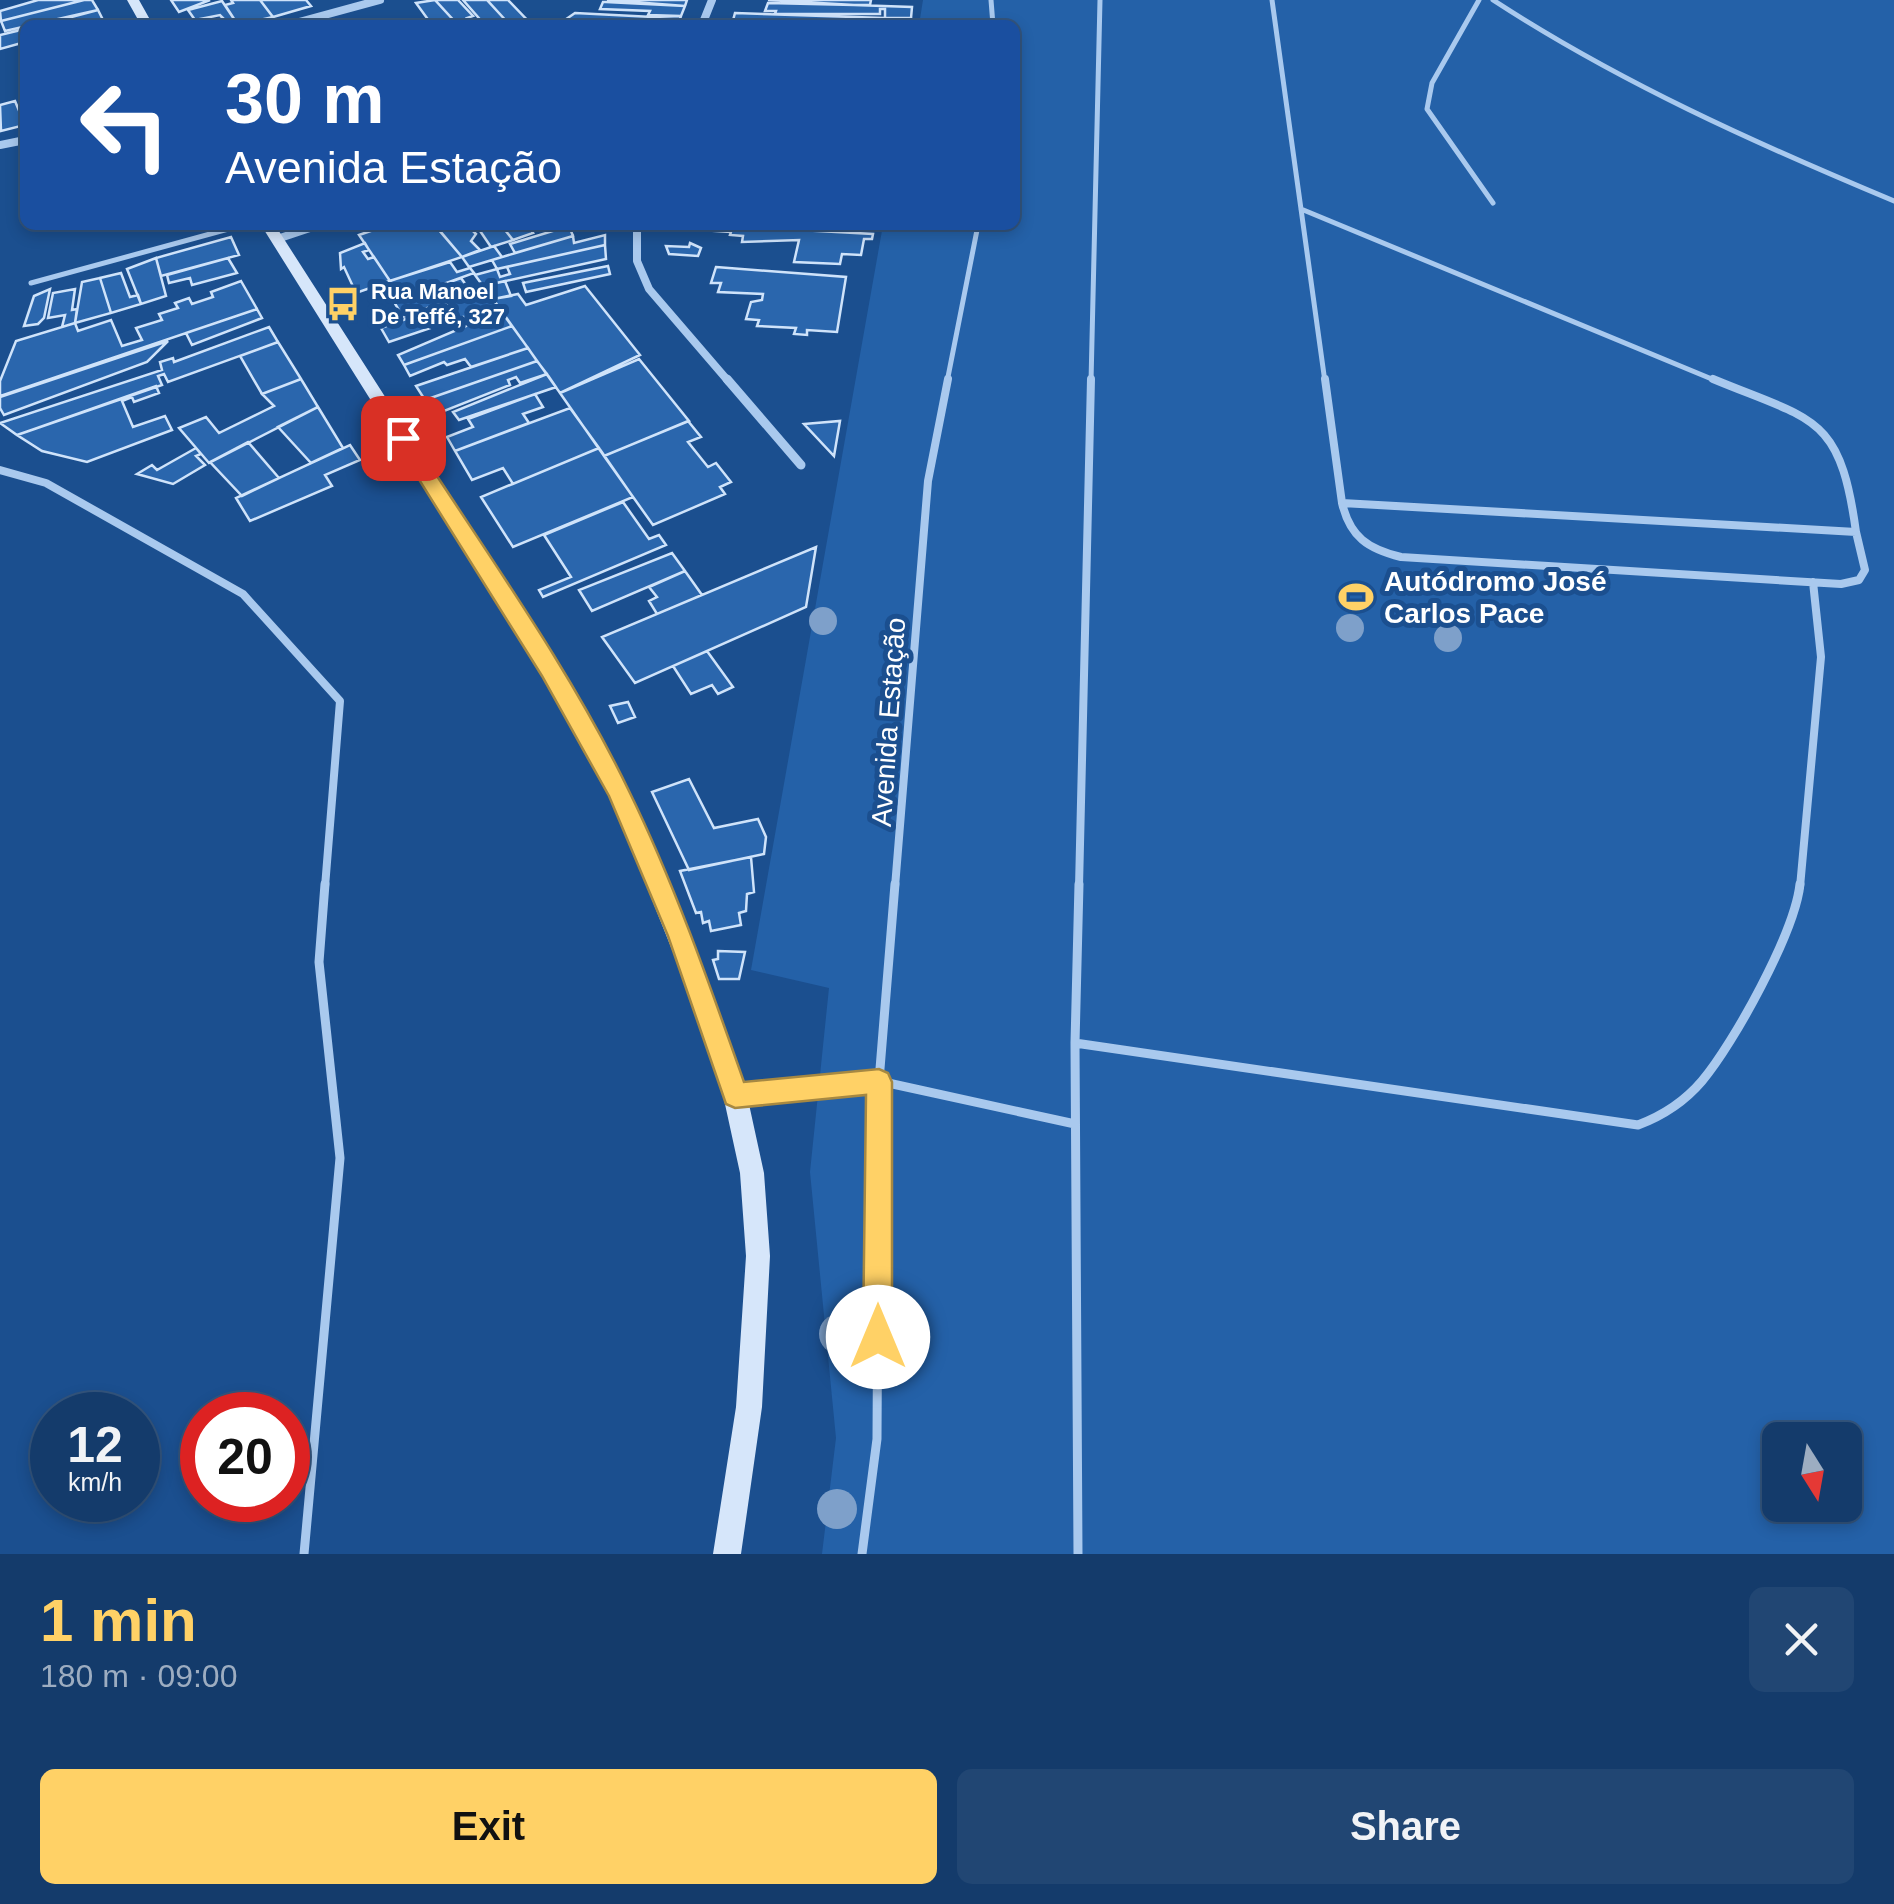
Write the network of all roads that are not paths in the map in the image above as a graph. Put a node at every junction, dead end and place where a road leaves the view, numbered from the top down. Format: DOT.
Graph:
graph roads {
  1 [pos="380,0"];
  2 [pos="1100,0"];
  3 [pos="1272,0"];
  4 [pos="1479,0"];
  5 [pos="1493,0"];
  6 [pos="306,20"];
  7 [pos="1894,201"];
  8 [pos="1493,203"];
  9 [pos="1301,209"];
  10 [pos="225,230"];
  11 [pos="637,230"];
  12 [pos="977,230"];
  13 [pos="272,232"];
  14 [pos="30,283"];
  15 [pos="801,465"];
  16 [pos="0,470"];
  17 [pos="1342,504"];
  18 [pos="1856,532"];
  19 [pos="1814,582"];
  20 [pos="1075,1043"];
  21 [pos="879,1082"];
  22 [pos="735,1095"];
  23 [pos="1075,1124"];
  24 [pos="304,1554"];
  25 [pos="728,1554"];
  26 [pos="862,1554"];
  27 [pos="1078,1554"];
  1 -- 6 [label="street"];
  2 -- 20 [label="lane"];
  3 -- 9 [label="lane"];
  4 -- 8 [label="lane"];
  5 -- 7 [label="lane"];
  9 -- 17 [label="lane"];
  9 -- 18 [label="lane"];
  10 -- 14 [label="lane"];
  11 -- 15 [label="street"];
  12 -- 21 [label="lane, Avenida Estação"];
  13 -- 22 [label="street"];
  16 -- 24 [label="lane"];
  17 -- 18 [label="lane"];
  17 -- 19 [label="lane"];
  18 -- 19 [label="lane"];
  19 -- 20 [label="lane"];
  20 -- 23 [label="lane"];
  21 -- 22 [label="lane"];
  21 -- 23 [label="lane"];
  21 -- 26 [label="lane, Avenida Estação"];
  22 -- 25 [label="street"];
  23 -- 27 [label="lane"];
}
